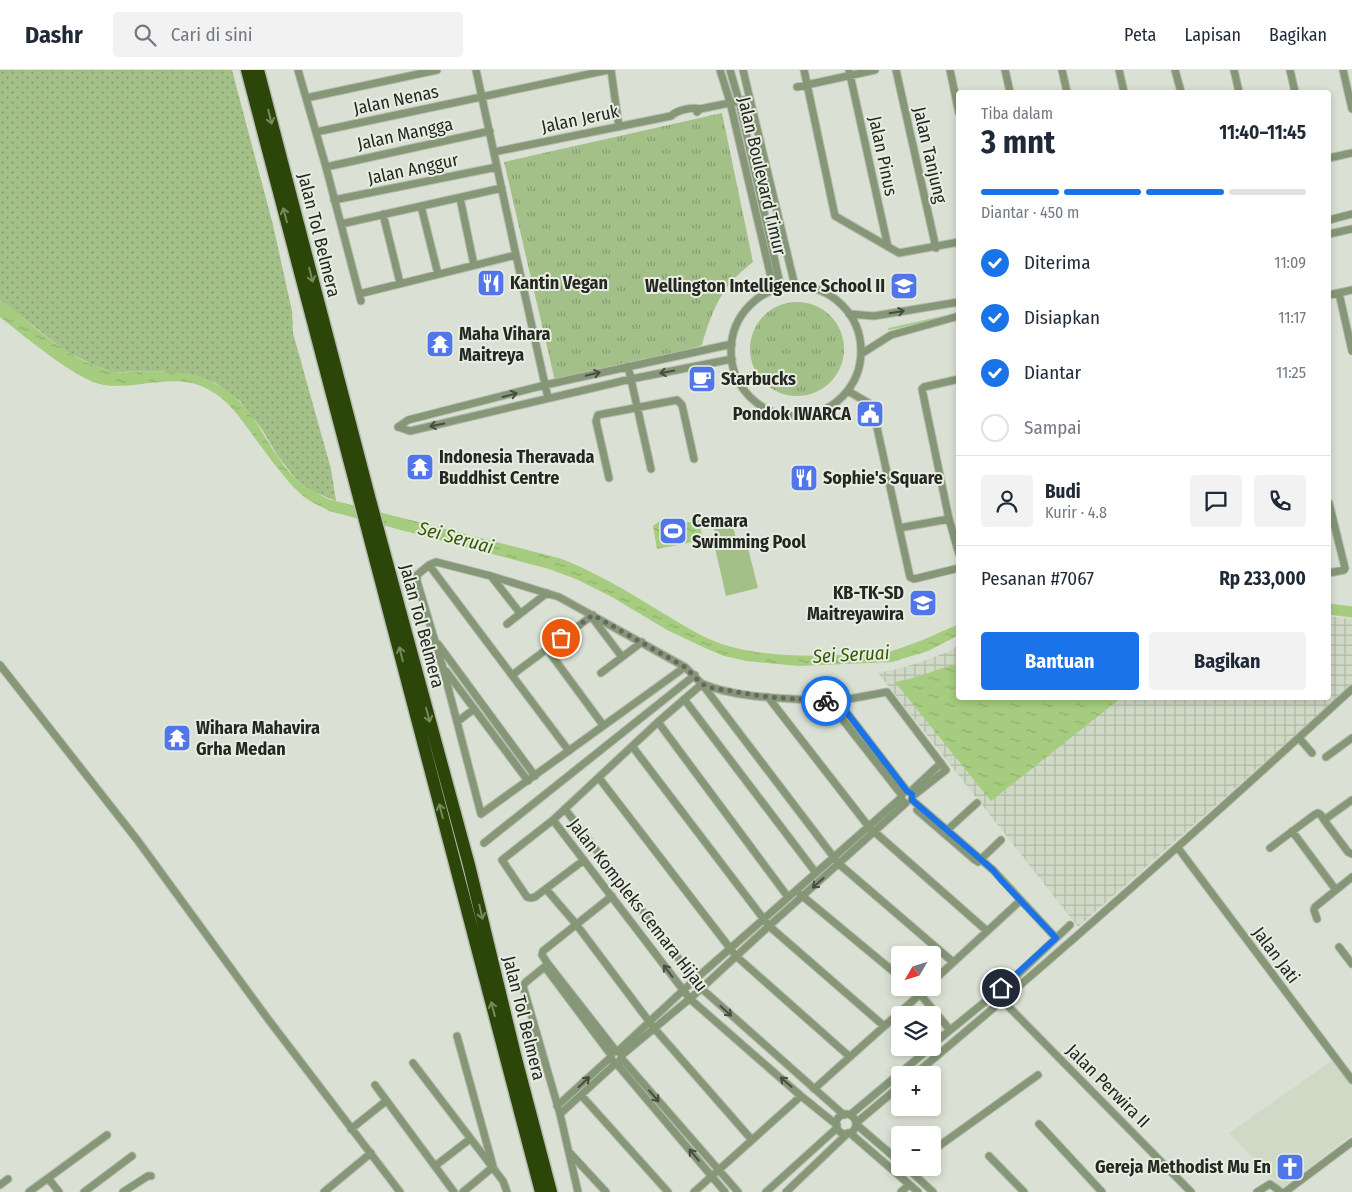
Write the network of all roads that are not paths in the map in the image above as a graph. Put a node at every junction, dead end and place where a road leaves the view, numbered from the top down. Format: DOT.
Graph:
graph roads {
  1 [pos="247,70"];
  2 [pos="258,70"];
  3 [pos="298,70"];
  4 [pos="437,70"];
  5 [pos="476,70"];
  6 [pos="609,70"];
  7 [pos="720,70"];
  8 [pos="730,70"];
  9 [pos="743,70"];
  10 [pos="804,70"];
  11 [pos="875,70"];
  12 [pos="896,70"];
  13 [pos="950,70"];
  14 [pos="1005,70"];
  15 [pos="1062,70"];
  16 [pos="1119,70"];
  17 [pos="1175,70"];
  18 [pos="1234,70"];
  19 [pos="1290,70"];
  20 [pos="1343,70"];
  21 [pos="850,73"];
  22 [pos="808,85"];
  23 [pos="797,88"];
  24 [pos="1010,90"];
  25 [pos="1067,90"];
  26 [pos="1124,90"];
  27 [pos="1180,90"];
  28 [pos="1239,90"];
  29 [pos="1295,90"];
  30 [pos="482,97"];
  31 [pos="306,98"];
  32 [pos="749,99"];
  33 [pos="956,99"];
  34 [pos="739,101"];
  35 [pos="730,102"];
  36 [pos="1352,109"];
  37 [pos="619,127"];
  38 [pos="490,131"];
  39 [pos="316,132"];
  40 [pos="494,152"];
  41 [pos="1352,153"];
  42 [pos="1331,158"];
  43 [pos="326,166"];
  44 [pos="497,167"];
  45 [pos="502,188"];
  46 [pos="460,198"];
  47 [pos="334,200"];
  48 [pos="422,206"];
  49 [pos="383,214"];
  50 [pos="1352,214"];
  51 [pos="1331,219"];
  52 [pos="341,224"];
  53 [pos="1352,229"];
  54 [pos="1331,234"];
  55 [pos="956,243"];
  56 [pos="888,248"];
  57 [pos="936,248"];
  58 [pos="516,255"];
  59 [pos="789,260"];
  60 [pos="772,262"];
  61 [pos="474,265"];
  62 [pos="438,274"];
  63 [pos="400,283"];
  64 [pos="795,286"];
  65 [pos="778,289"];
  66 [pos="1352,290"];
  67 [pos="1339,293"];
  68 [pos="1331,295"];
  69 [pos="956,302"];
  70 [pos="849,314"];
  71 [pos="956,317"];
  72 [pos="732,344"];
  73 [pos="1352,351"];
  74 [pos="861,354"];
  75 [pos="732,359"];
  76 [pos="628,366"];
  77 [pos="631,379"];
  78 [pos="956,380"];
  79 [pos="545,385"];
  80 [pos="848,391"];
  81 [pos="548,398"];
  82 [pos="474,404"];
  83 [pos="638,407"];
  84 [pos="477,416"];
  85 [pos="694,460"];
  86 [pos="651,469"];
  87 [pos="609,478"];
  88 [pos="365,500"];
  89 [pos="1331,511"];
  90 [pos="949,519"];
  91 [pos="899,528"];
  92 [pos="374,531"];
  93 [pos="956,544"];
  94 [pos="429,564"];
  95 [pos="956,569"];
  96 [pos="1331,573"];
  97 [pos="491,576"];
  98 [pos="547,592"];
  99 [pos="520,613"];
  100 [pos="592,616"];
  101 [pos="507,624"];
  102 [pos="435,640"];
  103 [pos="642,642"];
  104 [pos="547,650"];
  105 [pos="622,658"];
  106 [pos="685,667"];
  107 [pos="1,668"];
  108 [pos="443,668"];
  109 [pos="601,673"];
  110 [pos="512,675"];
  111 [pos="694,675"];
  112 [pos="702,684"];
  113 [pos="1352,689"];
  114 [pos="768,697"];
  115 [pos="684,700"];
  116 [pos="828,701"];
  117 [pos="838,701"];
  118 [pos="474,709"];
  119 [pos="457,722"];
  120 [pos="658,722"];
  121 [pos="604,725"];
  122 [pos="1299,738"];
  123 [pos="1352,738"];
  124 [pos="632,746"];
  125 [pos="569,751"];
  126 [pos="1312,753"];
  127 [pos="1326,757"];
  128 [pos="531,778"];
  129 [pos="599,778"];
  130 [pos="907,797"];
  131 [pos="1352,800"];
  132 [pos="976,803"];
  133 [pos="565,809"];
  134 [pos="553,820"];
  135 [pos="1324,820"];
  136 [pos="871,829"];
  137 [pos="945,831"];
  138 [pos="1292,831"];
  139 [pos="1002,840"];
  140 [pos="484,843"];
  141 [pos="1178,848"];
  142 [pos="1270,848"];
  143 [pos="1352,854"];
  144 [pos="834,857"];
  145 [pos="584,860"];
  146 [pos="979,861"];
  147 [pos="839,864"];
  148 [pos="816,873"];
  149 [pos="1352,877"];
  150 [pos="546,889"];
  151 [pos="1336,890"];
  152 [pos="796,891"];
  153 [pos="612,896"];
  154 [pos="802,896"];
  155 [pos="788,898"];
  156 [pos="1020,900"];
  157 [pos="1317,919"];
  158 [pos="766,922"];
  159 [pos="576,924"];
  160 [pos="1070,925"];
  161 [pos="987,931"];
  162 [pos="1056,938"];
  163 [pos="1339,947"];
  164 [pos="730,949"];
  165 [pos="736,956"];
  166 [pos="953,962"];
  167 [pos="1352,964"];
  168 [pos="546,966"];
  169 [pos="891,970"];
  170 [pos="941,973"];
  171 [pos="688,986"];
  172 [pos="695,993"];
  173 [pos="918,996"];
  174 [pos="922,996"];
  175 [pos="1003,1001"];
  176 [pos="652,1025"];
  177 [pos="884,1026"];
  178 [pos="950,1030"];
  179 [pos="457,1036"];
  180 [pos="941,1038"];
  181 [pos="617,1056"];
  182 [pos="919,1056"];
  183 [pos="850,1057"];
  184 [pos="413,1063"];
  185 [pos="925,1066"];
  186 [pos="1038,1075"];
  187 [pos="1352,1080"];
  188 [pos="375,1085"];
  189 [pos="814,1090"];
  190 [pos="891,1094"];
  191 [pos="581,1095"];
  192 [pos="801,1096"];
  193 [pos="386,1101"];
  194 [pos="558,1106"];
  195 [pos="560,1114"];
  196 [pos="847,1115"];
  197 [pos="856,1124"];
  198 [pos="1039,1124"];
  199 [pos="837,1126"];
  200 [pos="351,1129"];
  201 [pos="849,1133"];
  202 [pos="107,1135"];
  203 [pos="470,1139"];
  204 [pos="752,1140"];
  205 [pos="1352,1142"];
  206 [pos="941,1145"];
  207 [pos="568,1150"];
  208 [pos="371,1153"];
  209 [pos="891,1154"];
  210 [pos="132,1156"];
  211 [pos="989,1156"];
  212 [pos="891,1162"];
  213 [pos="435,1166"];
  214 [pos="493,1167"];
  215 [pos="718,1170"];
  216 [pos="151,1176"];
  217 [pos="712,1176"];
  218 [pos="906,1176"];
  219 [pos="912,1176"];
  220 [pos="48,1178"];
  221 [pos="8,1179"];
  222 [pos="0,1185"];
  223 [pos="909,1185"];
  224 [pos="29,1192"];
  225 [pos="59,1192"];
  226 [pos="84,1192"];
  227 [pos="123,1192"];
  228 [pos="324,1192"];
  229 [pos="400,1192"];
  230 [pos="454,1192"];
  231 [pos="463,1192"];
  232 [pos="506,1192"];
  233 [pos="541,1192"];
  234 [pos="551,1192"];
  235 [pos="578,1192"];
  236 [pos="606,1192"];
  237 [pos="668,1192"];
  238 [pos="694,1192"];
  239 [pos="725,1192"];
  240 [pos="738,1192"];
  241 [pos="766,1192"];
  242 [pos="786,1192"];
  243 [pos="901,1192"];
  244 [pos="918,1192"];
  245 [pos="934,1192"];
  246 [pos="1024,1192"];
  247 [pos="1102,1192"];
  248 [pos="1191,1192"];
  249 [pos="1257,1192"];
  250 [pos="1281,1192"];
  251 [pos="1285,1192"];
  88 -- 1 [label="highway, Jalan Tol Belmera, one-way"];
  2 -- 88 [label="highway, Jalan Tol Belmera, one-way"];
  3 -- 31 [label="street"];
  4 -- 31 [label="street"];
  5 -- 30 [label="street"];
  6 -- 30 [label="street, Jalan Nenas"];
  6 -- 37 [label="street"];
  7 -- 35 [label="street, Jalan Boulevard Timur"];
  8 -- 34 [label="street, Jalan Boulevard Timur"];
  9 -- 32 [label="street, Jalan Boulevard Timur"];
  10 -- 22 [label="street"];
  11 -- 21 [label="street"];
  12 -- 57 [label="street, Jalan Tanjung"];
  13 -- 33 [label="street"];
  14 -- 24 [label="street"];
  15 -- 25 [label="street"];
  16 -- 26 [label="street"];
  17 -- 27 [label="street"];
  18 -- 28 [label="street"];
  19 -- 29 [label="street"];
  20 -- 36 [label="street"];
  21 -- 22 [label="street"];
  21 -- 56 [label="street, Jalan Pinus"];
  22 -- 23 [label="street"];
  22 -- 56 [label="street"];
  30 -- 38 [label="street"];
  30 -- 39 [label="street, Jalan Nenas"];
  31 -- 39 [label="street"];
  32 -- 34 [label="street, Jalan Jeruk"];
  32 -- 59 [label="street, Jalan Boulevard Timur"];
  34 -- 35 [label="street, Jalan Jeruk"];
  34 -- 60 [label="street, Jalan Boulevard Timur"];
  35 -- 37 [label="street, Jalan Jeruk"];
  35 -- 60 [label="street, Jalan Boulevard Timur"];
  37 -- 40 [label="street, Jalan Jeruk"];
  38 -- 40 [label="street"];
  38 -- 43 [label="street, Jalan Mangga"];
  39 -- 43 [label="street"];
  40 -- 44 [label="street"];
  41 -- 42 [label="street"];
  43 -- 47 [label="street"];
  44 -- 45 [label="street"];
  44 -- 47 [label="street, Jalan Anggur"];
  45 -- 46 [label="street"];
  45 -- 58 [label="street"];
  46 -- 48 [label="street"];
  46 -- 61 [label="street"];
  47 -- 52 [label="street"];
  48 -- 49 [label="street"];
  48 -- 62 [label="street"];
  49 -- 52 [label="street"];
  49 -- 63 [label="street"];
  50 -- 51 [label="street"];
  52 -- 63 [label="street"];
  53 -- 54 [label="street"];
  55 -- 57 [label="street"];
  56 -- 57 [label="street"];
  58 -- 61 [label="street"];
  58 -- 79 [label="street"];
  59 -- 60 [label="street"];
  59 -- 64 [label="street, Jalan Boulevard Timur"];
  60 -- 65 [label="street, Jalan Boulevard Timur"];
  61 -- 62 [label="street"];
  62 -- 63 [label="street"];
  64 -- 65 [label="street"];
  64 -- 70 [label="street"];
  65 -- 72 [label="street"];
  66 -- 67 [label="street"];
  67 -- 68 [label="street"];
  67 -- 73 [label="street"];
  70 -- 69 [label="street, one-way"];
  70 -- 74 [label="street"];
  71 -- 74 [label="street"];
  72 -- 75 [label="street"];
  72 -- 76 [label="street"];
  74 -- 80 [label="street"];
  75 -- 77 [label="street, one-way"];
  75 -- 80 [label="street"];
  76 -- 77 [label="street"];
  79 -- 76 [label="street, one-way"];
  77 -- 81 [label="street"];
  77 -- 83 [label="street"];
  78 -- 90 [label="street"];
  79 -- 81 [label="street"];
  82 -- 79 [label="street, one-way"];
  80 -- 91 [label="street"];
  81 -- 84 [label="street"];
  82 -- 84 [label="street"];
  84 -- 82 [label="street, one-way"];
  83 -- 85 [label="street"];
  83 -- 86 [label="street"];
  83 -- 87 [label="street"];
  88 -- 92 [label="highway, Jalan Tol Belmera"];
  89 -- 96 [label="street"];
  90 -- 91 [label="street"];
  90 -- 93 [label="street"];
  91 -- 95 [label="street"];
  233 -- 92 [label="highway, Jalan Tol Belmera, one-way"];
  92 -- 234 [label="highway, Jalan Tol Belmera, one-way"];
  94 -- 97 [label="street"];
  94 -- 102 [label="street"];
  94 -- 110 [label="street"];
  97 -- 98 [label="street"];
  97 -- 99 [label="street"];
  98 -- 99 [label="street"];
  98 -- 100 [label="street"];
  99 -- 101 [label="street"];
  100 -- 103 [label="street"];
  100 -- 104 [label="street"];
  100 -- 105 [label="street"];
  102 -- 108 [label="street"];
  102 -- 128 [label="street"];
  103 -- 105 [label="street"];
  103 -- 106 [label="street"];
  104 -- 110 [label="street"];
  104 -- 121 [label="street"];
  105 -- 109 [label="street"];
  106 -- 111 [label="street"];
  106 -- 121 [label="street"];
  107 -- 200 [label="street"];
  108 -- 118 [label="street"];
  108 -- 119 [label="street"];
  110 -- 125 [label="street"];
  111 -- 112 [label="street"];
  111 -- 140 [label="street"];
  112 -- 114 [label="street"];
  112 -- 115 [label="street"];
  112 -- 144 [label="street"];
  113 -- 122 [label="street"];
  114 -- 116 [label="street"];
  114 -- 136 [label="street"];
  115 -- 120 [label="street"];
  115 -- 148 [label="street"];
  116 -- 117 [label="street"];
  116 -- 130 [label="street"];
  117 -- 130 [label="street"];
  117 -- 130 [label="street"];
  118 -- 119 [label="street"];
  118 -- 128 [label="street"];
  119 -- 128 [label="street"];
  120 -- 124 [label="street"];
  120 -- 155 [label="street"];
  121 -- 125 [label="street"];
  122 -- 126 [label="street"];
  122 -- 141 [label="street"];
  123 -- 127 [label="street"];
  124 -- 129 [label="street"];
  124 -- 158 [label="street"];
  125 -- 128 [label="street"];
  129 -- 133 [label="street"];
  129 -- 164 [label="street"];
  130 -- 136 [label="street"];
  130 -- 137 [label="street"];
  131 -- 135 [label="street"];
  132 -- 137 [label="street"];
  133 -- 134 [label="street"];
  133 -- 171 [label="street, Jalan Kompleks Cemara Hijau"];
  134 -- 145 [label="street, Jalan Kompleks Cemara Hijau"];
  134 -- 150 [label="street"];
  135 -- 138 [label="street"];
  135 -- 143 [label="street"];
  136 -- 144 [label="street"];
  136 -- 147 [label="street"];
  136 -- 161 [label="street"];
  137 -- 146 [label="street"];
  138 -- 142 [label="street"];
  138 -- 151 [label="street"];
  139 -- 146 [label="street"];
  141 -- 175 [label="street"];
  141 -- 187 [label="street, Jalan Jati"];
  144 -- 147 [label="street"];
  144 -- 148 [label="street"];
  145 -- 150 [label="street"];
  145 -- 153 [label="street, Jalan Kompleks Cemara Hijau"];
  146 -- 156 [label="street"];
  147 -- 154 [label="street, one-way"];
  147 -- 166 [label="street"];
  148 -- 152 [label="street"];
  149 -- 151 [label="street"];
  150 -- 159 [label="street"];
  151 -- 157 [label="street"];
  152 -- 154 [label="street"];
  152 -- 155 [label="street"];
  153 -- 159 [label="street"];
  171 -- 153 [label="street, Jalan Kompleks Cemara Hijau, one-way"];
  154 -- 158 [label="street"];
  154 -- 169 [label="street"];
  155 -- 158 [label="street"];
  156 -- 161 [label="street"];
  156 -- 162 [label="street"];
  158 -- 164 [label="street"];
  158 -- 165 [label="street"];
  158 -- 177 [label="street"];
  159 -- 168 [label="street"];
  159 -- 176 [label="street"];
  160 -- 162 [label="street"];
  161 -- 166 [label="street"];
  162 -- 178 [label="street"];
  163 -- 167 [label="street"];
  164 -- 165 [label="street"];
  164 -- 171 [label="street"];
  165 -- 172 [label="street"];
  165 -- 183 [label="street"];
  166 -- 170 [label="street"];
  168 -- 181 [label="street"];
  168 -- 194 [label="street"];
  171 -- 172 [label="street, Jalan Kompleks Cemara Hijau"];
  171 -- 172 [label="street, Jalan Kompleks Cemara Hijau"];
  171 -- 176 [label="street"];
  172 -- 176 [label="street"];
  172 -- 189 [label="street, Jalan Kompleks Cemara Hijau, one-way"];
  192 -- 172 [label="street, Jalan Kompleks Cemara Hijau, one-way"];
  173 -- 177 [label="street"];
  174 -- 178 [label="street"];
  175 -- 185 [label="street"];
  175 -- 248 [label="street, Jalan Perwira II"];
  176 -- 181 [label="street"];
  176 -- 204 [label="street"];
  177 -- 183 [label="street"];
  178 -- 180 [label="street"];
  179 -- 214 [label="street"];
  181 -- 191 [label="street"];
  194 -- 181 [label="street, one-way"];
  181 -- 215 [label="street, one-way"];
  217 -- 181 [label="street, one-way"];
  182 -- 196 [label="street"];
  183 -- 189 [label="street"];
  184 -- 203 [label="street"];
  186 -- 206 [label="street"];
  188 -- 193 [label="street"];
  189 -- 196 [label="street, Jalan Kompleks Cemara Hijau"];
  190 -- 197 [label="street"];
  191 -- 195 [label="street"];
  191 -- 237 [label="street"];
  192 -- 199 [label="street, Jalan Kompleks Cemara Hijau"];
  192 -- 204 [label="street"];
  193 -- 200 [label="street"];
  193 -- 213 [label="street"];
  194 -- 195 [label="street"];
  195 -- 207 [label="street"];
  196 -- 197 [label="street"];
  196 -- 199 [label="street"];
  197 -- 201 [label="street"];
  197 -- 209 [label="street"];
  198 -- 247 [label="street"];
  199 -- 201 [label="street"];
  199 -- 241 [label="street"];
  200 -- 208 [label="street"];
  201 -- 212 [label="street"];
  201 -- 242 [label="street"];
  202 -- 220 [label="street"];
  203 -- 213 [label="street"];
  203 -- 214 [label="street"];
  204 -- 215 [label="street"];
  205 -- 251 [label="street"];
  207 -- 235 [label="street"];
  207 -- 236 [label="street"];
  208 -- 228 [label="street"];
  208 -- 229 [label="street"];
  210 -- 226 [label="street"];
  211 -- 246 [label="street"];
  213 -- 230 [label="street"];
  214 -- 231 [label="street"];
  214 -- 232 [label="street"];
  215 -- 217 [label="street"];
  215 -- 240 [label="street"];
  216 -- 227 [label="street"];
  217 -- 238 [label="street"];
  217 -- 239 [label="street"];
  218 -- 223 [label="street"];
  219 -- 245 [label="street"];
  220 -- 224 [label="street"];
  220 -- 225 [label="street"];
  221 -- 222 [label="street"];
  223 -- 243 [label="street"];
  223 -- 244 [label="street"];
  249 -- 250 [label="street"];
}
